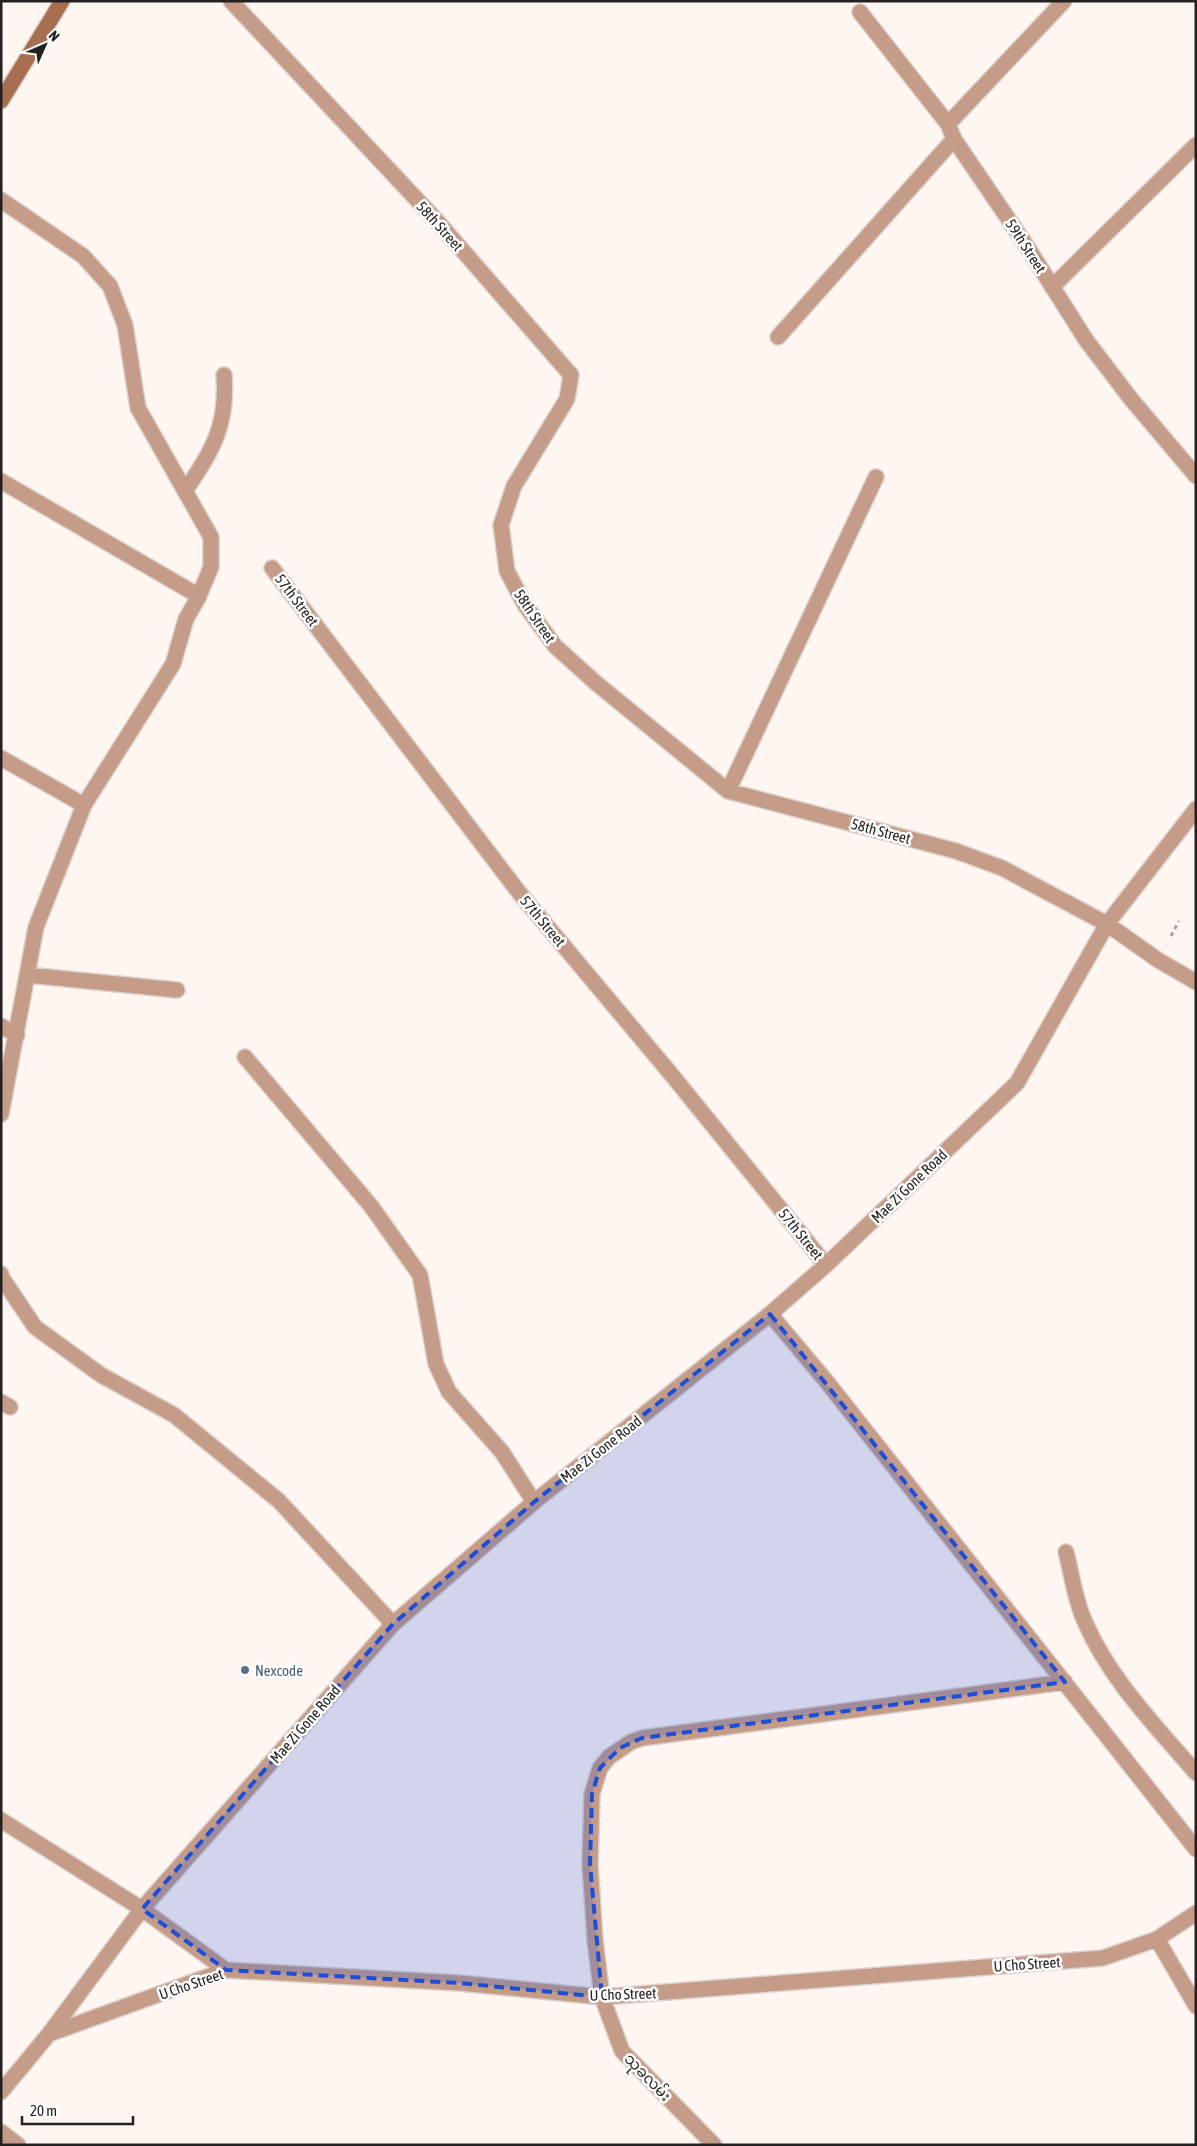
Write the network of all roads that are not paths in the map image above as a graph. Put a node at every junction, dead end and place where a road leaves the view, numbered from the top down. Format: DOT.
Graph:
graph roads {
  1 [pos="62,1"];
  2 [pos="231,1"];
  3 [pos="1064,1"];
  4 [pos="860,12"];
  5 [pos="1,101"];
  6 [pos="948,124"];
  7 [pos="954,139"];
  8 [pos="1196,145"];
  9 [pos="1,200"];
  10 [pos="1052,287"];
  11 [pos="778,337"];
  12 [pos="224,375"];
  13 [pos="1196,476"];
  14 [pos="876,477"];
  15 [pos="1,481"];
  16 [pos="185,492"];
  17 [pos="272,568"];
  18 [pos="199,596"];
  19 [pos="1,758"];
  20 [pos="728,791"];
  21 [pos="84,805"];
  22 [pos="1196,809"];
  23 [pos="1107,924"];
  24 [pos="28,975"];
  25 [pos="1196,982"];
  26 [pos="177,990"];
  27 [pos="1,1026"];
  28 [pos="17,1035"];
  29 [pos="245,1057"];
  30 [pos="1,1114"];
  31 [pos="826,1265"];
  32 [pos="1,1274"];
  33 [pos="770,1314"];
  34 [pos="534,1502"];
  35 [pos="1066,1552"];
  36 [pos="393,1624"];
  37 [pos="1065,1682"];
  38 [pos="1196,1773"];
  39 [pos="1,1820"];
  40 [pos="1196,1849"];
  41 [pos="142,1909"];
  42 [pos="1196,1913"];
  43 [pos="1157,1939"];
  44 [pos="226,1970"];
  45 [pos="602,1998"];
  46 [pos="1196,2006"];
  47 [pos="49,2034"];
  48 [pos="1,2092"];
  49 [pos="1,2132"];
  50 [pos="18,2145"];
  51 [pos="714,2145"];
  1 -- 5 [label="main road"];
  2 -- 20 [label="street, 58th Street"];
  3 -- 6 [label="street"];
  4 -- 6 [label="street, 59th Street"];
  6 -- 7 [label="street, 59th Street"];
  7 -- 10 [label="street, 59th Street"];
  7 -- 11 [label="street"];
  8 -- 10 [label="street"];
  9 -- 16 [label="street"];
  10 -- 13 [label="street, 59th Street"];
  12 -- 16 [label="street"];
  14 -- 20 [label="street"];
  15 -- 18 [label="street"];
  16 -- 18 [label="street"];
  17 -- 31 [label="street, 57th Street"];
  18 -- 21 [label="street"];
  19 -- 21 [label="street"];
  20 -- 23 [label="street, 58th Street"];
  21 -- 24 [label="street"];
  22 -- 23 [label="street, Mae Zi Gone Road"];
  23 -- 25 [label="street, 58th Street"];
  23 -- 31 [label="street, Mae Zi Gone Road"];
  24 -- 26 [label="street"];
  24 -- 28 [label="street"];
  27 -- 28 [label="street"];
  28 -- 30 [label="street"];
  29 -- 34 [label="street"];
  31 -- 33 [label="street, Mae Zi Gone Road"];
  32 -- 36 [label="street"];
  33 -- 34 [label="street, Mae Zi Gone Road"];
  33 -- 37 [label="street"];
  34 -- 36 [label="street, Mae Zi Gone Road"];
  35 -- 38 [label="street"];
  36 -- 41 [label="street, Mae Zi Gone Road"];
  37 -- 40 [label="street"];
  37 -- 45 [label="street, သုခလမ်း"];
  39 -- 41 [label="street"];
  41 -- 44 [label="street"];
  41 -- 47 [label="street, Mae Zi Gone Road"];
  42 -- 43 [label="street, U Cho Street"];
  43 -- 45 [label="street, U Cho Street"];
  43 -- 46 [label="street"];
  44 -- 45 [label="street, U Cho Street"];
  44 -- 47 [label="street, U Cho Street"];
  45 -- 51 [label="street, သုခလမ်း"];
  47 -- 48 [label="street, Mae Zi Gone Road"];
  49 -- 50 [label="street"];
}
